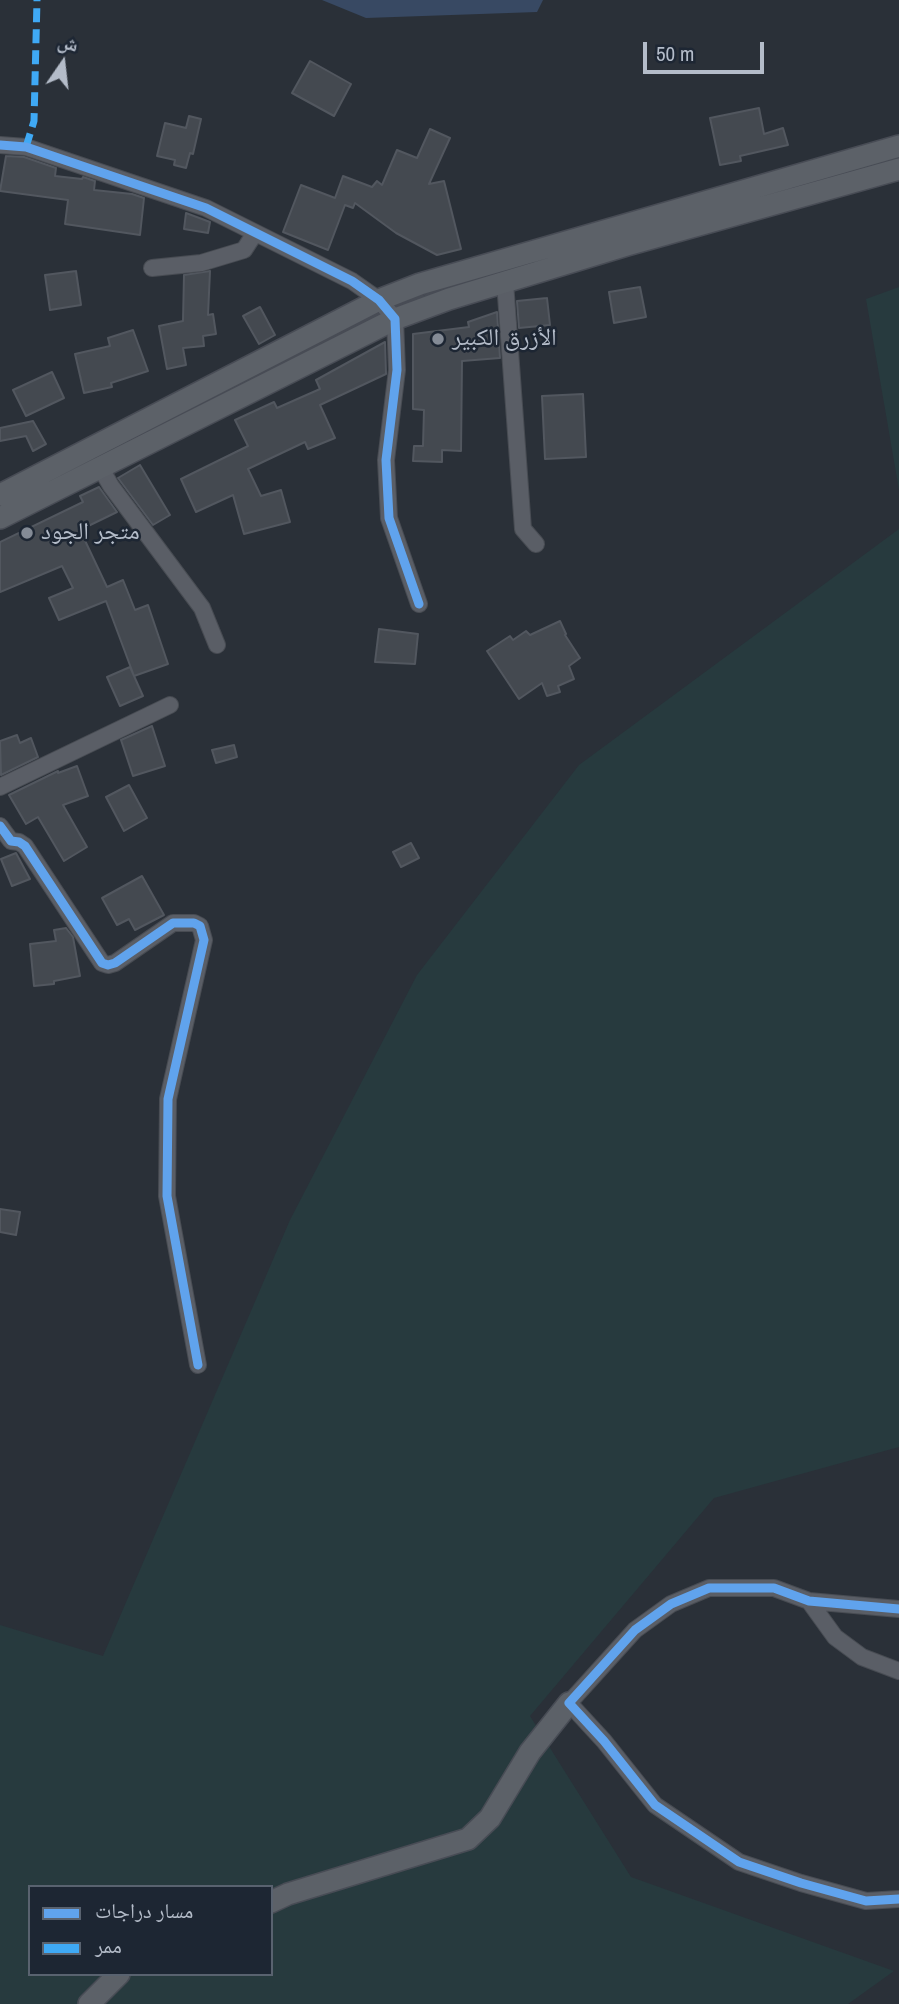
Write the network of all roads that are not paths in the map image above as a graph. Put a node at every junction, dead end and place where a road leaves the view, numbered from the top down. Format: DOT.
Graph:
graph roads {
  1 [pos="0,145"];
  2 [pos="899,146"];
  3 [pos="899,169"];
  4 [pos="255,233"];
  5 [pos="152,268"];
  6 [pos="505,282"];
  7 [pos="379,300"];
  8 [pos="395,318"];
  9 [pos="100,467"];
  10 [pos="0,495"];
  11 [pos="0,518"];
  12 [pos="536,544"];
  13 [pos="419,604"];
  14 [pos="217,645"];
  15 [pos="170,705"];
  16 [pos="0,787"];
  17 [pos="0,826"];
  18 [pos="5,843"];
  19 [pos="198,1365"];
  20 [pos="809,1601"];
  21 [pos="899,1609"];
  22 [pos="899,1671"];
  23 [pos="569,1703"];
  24 [pos="899,1899"];
  25 [pos="273,1901"];
  26 [pos="117,1976"];
  27 [pos="89,2004"];
  1 -- 4 [label="street"];
  2 -- 7 [label="main road"];
  3 -- 6 [label="main road"];
  4 -- 5 [label="street"];
  4 -- 7 [label="street"];
  6 -- 8 [label="main road"];
  6 -- 12 [label="street"];
  7 -- 8 [label="street"];
  7 -- 10 [label="main road"];
  8 -- 9 [label="main road"];
  8 -- 13 [label="street"];
  9 -- 11 [label="main road"];
  9 -- 14 [label="street"];
  15 -- 16 [label="street"];
  17 -- 18 [label="street"];
  18 -- 19 [label="street"];
  20 -- 21 [label="street"];
  20 -- 22 [label="street"];
  20 -- 23 [label="street"];
  23 -- 24 [label="street"];
  23 -- 25 [label="main road"];
  26 -- 27 [label="main road"];
}
